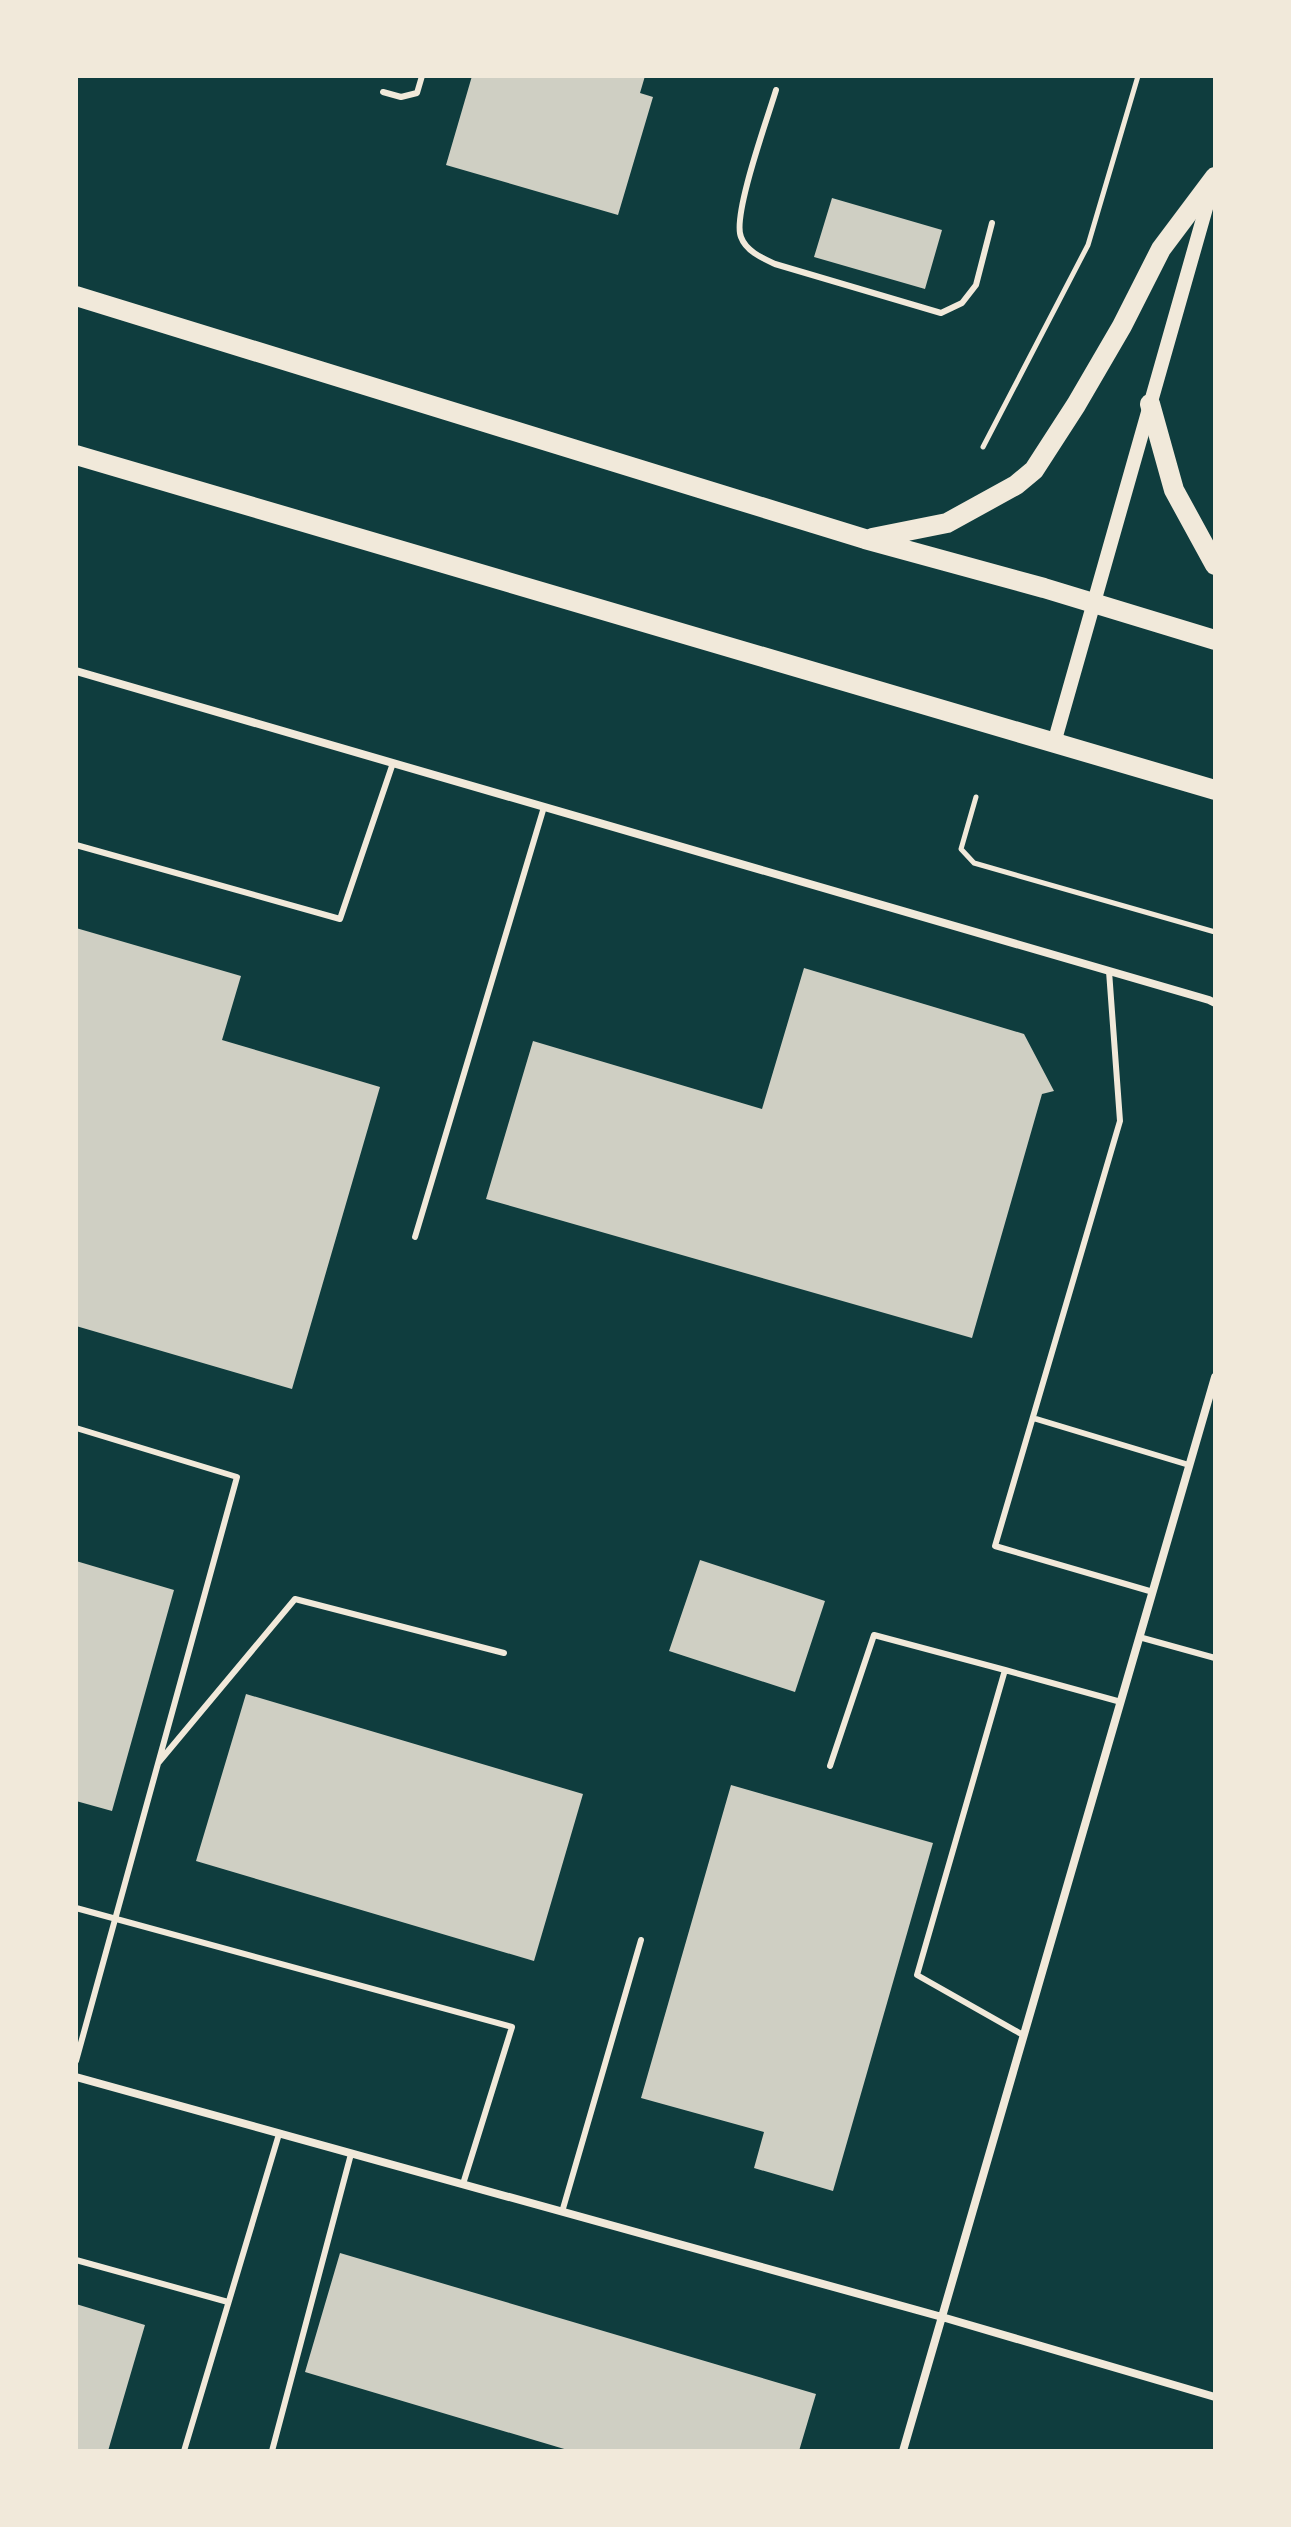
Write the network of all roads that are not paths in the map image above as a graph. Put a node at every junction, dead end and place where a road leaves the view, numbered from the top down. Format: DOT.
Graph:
graph roads {
  1 [pos="422,76"];
  2 [pos="776,90"];
  3 [pos="383,92"];
  4 [pos="1215,176"];
  5 [pos="992,223"];
  6 [pos="76,296"];
  7 [pos="1150,404"];
  8 [pos="76,455"];
  9 [pos="865,539"];
  10 [pos="1215,565"];
  11 [pos="1093,603"];
  12 [pos="1215,640"];
  13 [pos="76,671"];
  14 [pos="1054,743"];
  15 [pos="393,763"];
  16 [pos="1215,790"];
  17 [pos="544,807"];
  18 [pos="76,845"];
  19 [pos="1109,971"];
  20 [pos="1215,1003"];
  21 [pos="415,1237"];
  22 [pos="1215,1377"];
  23 [pos="1033,1418"];
  24 [pos="76,1428"];
  25 [pos="1189,1465"];
  26 [pos="1153,1592"];
  27 [pos="1139,1637"];
  28 [pos="504,1653"];
  29 [pos="1215,1658"];
  30 [pos="1005,1670"];
  31 [pos="1121,1702"];
  32 [pos="157,1765"];
  33 [pos="830,1766"];
  34 [pos="76,1908"];
  35 [pos="115,1919"];
  36 [pos="641,1940"];
  37 [pos="1023,2035"];
  38 [pos="76,2061"];
  39 [pos="76,2077"];
  40 [pos="279,2134"];
  41 [pos="351,2154"];
  42 [pos="463,2184"];
  43 [pos="562,2212"];
  44 [pos="76,2260"];
  45 [pos="228,2302"];
  46 [pos="942,2317"];
  47 [pos="1215,2397"];
  48 [pos="184,2451"];
  49 [pos="272,2451"];
  50 [pos="903,2451"];
  1 -- 3 [label="lane"];
  2 -- 5 [label="lane"];
  4 -- 7 [label="street"];
  4 -- 9 [label="main road"];
  6 -- 9 [label="main road"];
  7 -- 10 [label="main road"];
  7 -- 11 [label="street"];
  8 -- 14 [label="main road"];
  9 -- 11 [label="main road"];
  11 -- 12 [label="main road"];
  11 -- 14 [label="street"];
  13 -- 15 [label="street"];
  14 -- 16 [label="main road"];
  15 -- 17 [label="street"];
  15 -- 18 [label="lane"];
  17 -- 19 [label="street"];
  17 -- 21 [label="lane"];
  19 -- 20 [label="street"];
  19 -- 23 [label="lane"];
  22 -- 25 [label="street"];
  23 -- 25 [label="lane"];
  23 -- 26 [label="lane"];
  24 -- 32 [label="lane"];
  25 -- 26 [label="street"];
  26 -- 27 [label="street"];
  27 -- 29 [label="lane"];
  27 -- 31 [label="street"];
  28 -- 32 [label="lane"];
  30 -- 31 [label="lane"];
  30 -- 33 [label="lane"];
  30 -- 37 [label="lane"];
  31 -- 37 [label="street"];
  32 -- 35 [label="lane"];
  34 -- 35 [label="lane"];
  35 -- 38 [label="lane"];
  35 -- 42 [label="lane"];
  36 -- 43 [label="lane"];
  37 -- 46 [label="street"];
  39 -- 40 [label="street"];
  40 -- 41 [label="street"];
  40 -- 45 [label="lane"];
  41 -- 42 [label="street"];
  41 -- 49 [label="lane"];
  42 -- 43 [label="street"];
  43 -- 46 [label="street"];
  44 -- 45 [label="lane"];
  45 -- 48 [label="lane"];
  46 -- 47 [label="street"];
  46 -- 50 [label="street"];
}
